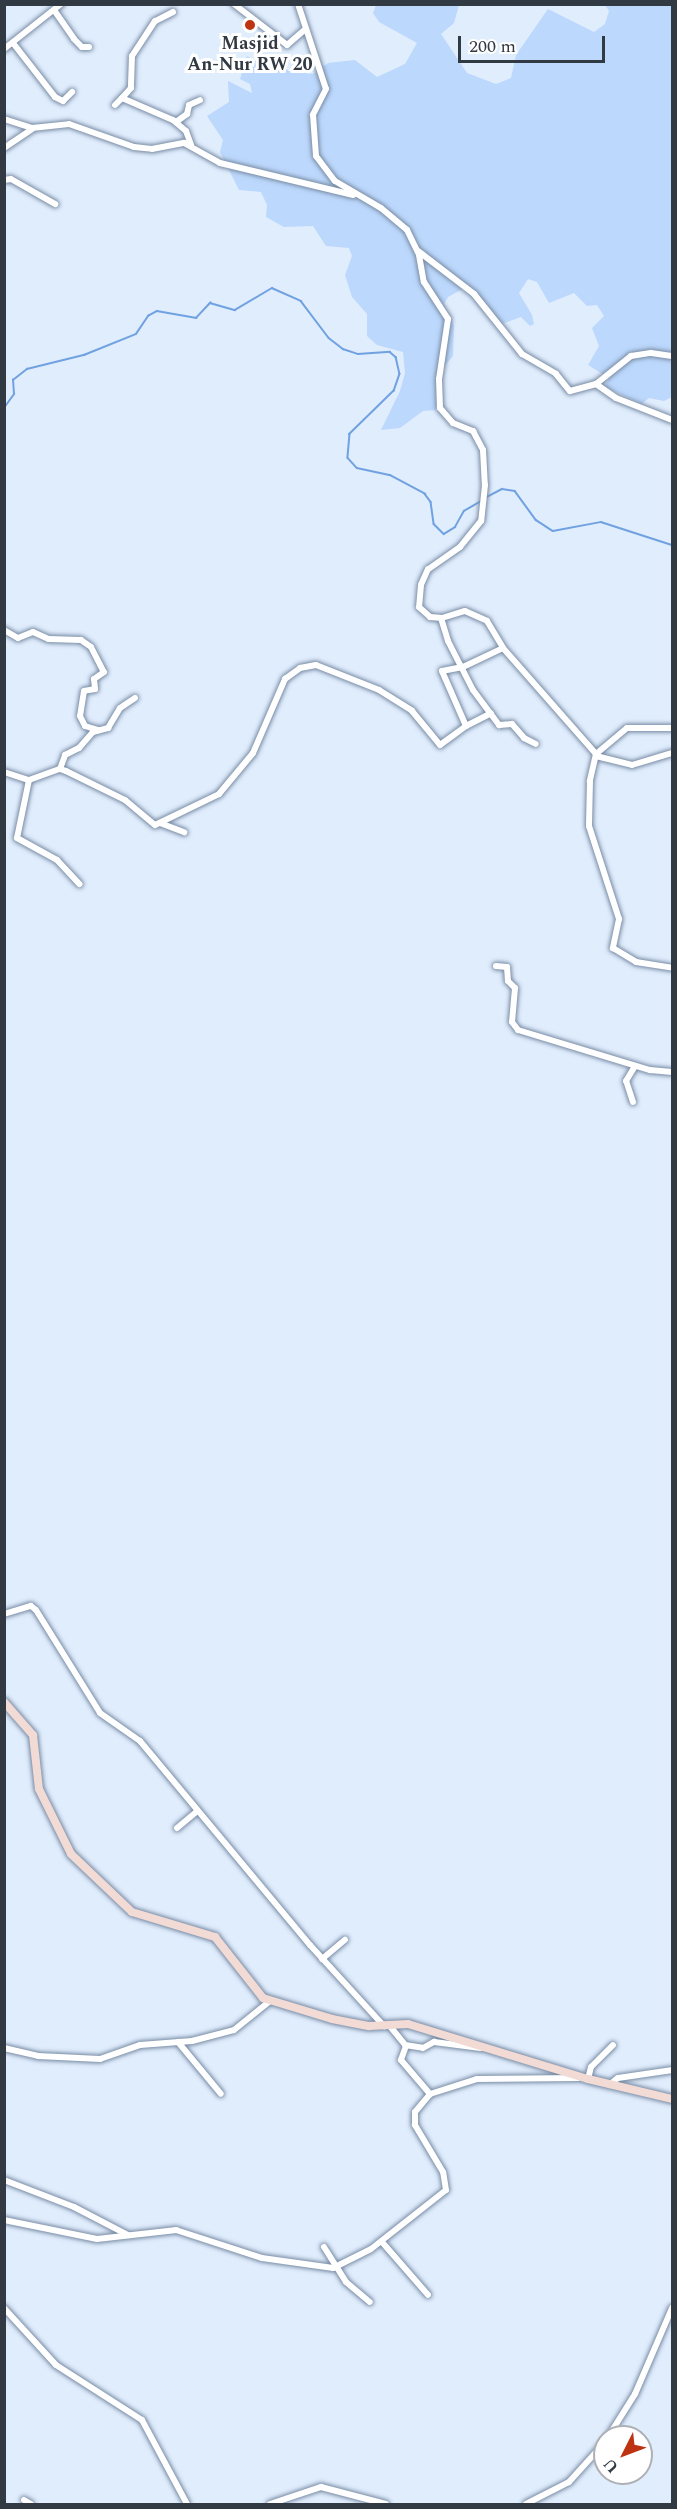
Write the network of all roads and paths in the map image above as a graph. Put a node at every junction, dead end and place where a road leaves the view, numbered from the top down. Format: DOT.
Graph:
graph roads {
  1 [pos="61,4"];
  2 [pos="234,4"];
  3 [pos="298,4"];
  4 [pos="54,10"];
  5 [pos="173,12"];
  6 [pos="304,30"];
  7 [pos="13,43"];
  8 [pos="89,47"];
  9 [pos="4,49"];
  10 [pos="72,92"];
  11 [pos="122,98"];
  12 [pos="200,100"];
  13 [pos="115,105"];
  14 [pos="4,119"];
  15 [pos="176,122"];
  16 [pos="32,128"];
  17 [pos="191,145"];
  18 [pos="4,148"];
  19 [pos="4,180"];
  20 [pos="356,195"];
  21 [pos="55,204"];
  22 [pos="415,249"];
  23 [pos="672,356"];
  24 [pos="596,384"];
  25 [pos="672,420"];
  26 [pos="441,618"];
  27 [pos="4,630"];
  28 [pos="503,648"];
  29 [pos="463,667"];
  30 [pos="135,698"];
  31 [pos="491,713"];
  32 [pos="466,726"];
  33 [pos="672,728"];
  34 [pos="98,730"];
  35 [pos="536,744"];
  36 [pos="672,753"];
  37 [pos="596,755"];
  38 [pos="60,769"];
  39 [pos="4,772"];
  40 [pos="29,780"];
  41 [pos="160,823"];
  42 [pos="184,832"];
  43 [pos="79,884"];
  44 [pos="496,966"];
  45 [pos="672,968"];
  46 [pos="635,1066"];
  47 [pos="672,1072"];
  48 [pos="633,1102"];
  49 [pos="4,1614"];
  50 [pos="4,1702"];
  51 [pos="196,1812"];
  52 [pos="177,1828"];
  53 [pos="345,1940"];
  54 [pos="322,1959"];
  55 [pos="270,2001"];
  56 [pos="386,2025"];
  57 [pos="178,2042"];
  58 [pos="405,2044"];
  59 [pos="613,2045"];
  60 [pos="4,2048"];
  61 [pos="485,2048"];
  62 [pos="672,2070"];
  63 [pos="586,2079"];
  64 [pos="609,2085"];
  65 [pos="221,2094"];
  66 [pos="430,2094"];
  67 [pos="672,2098"];
  68 [pos="4,2181"];
  69 [pos="4,2220"];
  70 [pos="128,2235"];
  71 [pos="382,2242"];
  72 [pos="324,2247"];
  73 [pos="338,2267"];
  74 [pos="428,2295"];
  75 [pos="370,2302"];
  76 [pos="4,2308"];
  77 [pos="672,2308"];
  78 [pos="616,2425"];
  79 [pos="593,2455"];
  80 [pos="24,2500"];
  81 [pos="31,2505"];
  82 [pos="187,2505"];
  83 [pos="270,2505"];
  84 [pos="386,2505"];
  85 [pos="526,2505"];
  1 -- 4 [label="street"];
  2 -- 6 [label="street"];
  3 -- 6 [label="street"];
  4 -- 7 [label="street"];
  4 -- 8 [label="street"];
  5 -- 11 [label="street"];
  6 -- 20 [label="street"];
  7 -- 9 [label="street"];
  7 -- 10 [label="street"];
  11 -- 13 [label="street"];
  11 -- 15 [label="street"];
  12 -- 15 [label="street"];
  14 -- 16 [label="street"];
  15 -- 17 [label="street"];
  16 -- 17 [label="street"];
  16 -- 18 [label="street"];
  17 -- 20 [label="street"];
  19 -- 21 [label="street"];
  20 -- 22 [label="street"];
  22 -- 24 [label="street"];
  22 -- 26 [label="street"];
  23 -- 24 [label="street"];
  24 -- 25 [label="street"];
  26 -- 28 [label="street"];
  26 -- 29 [label="street"];
  27 -- 34 [label="street"];
  28 -- 29 [label="street"];
  28 -- 37 [label="street"];
  29 -- 31 [label="street"];
  29 -- 32 [label="street"];
  30 -- 34 [label="street"];
  31 -- 32 [label="street"];
  31 -- 35 [label="street"];
  32 -- 41 [label="street"];
  33 -- 37 [label="street"];
  34 -- 38 [label="street"];
  36 -- 37 [label="street"];
  37 -- 45 [label="street"];
  38 -- 40 [label="street"];
  38 -- 41 [label="street"];
  39 -- 40 [label="street"];
  40 -- 43 [label="street"];
  41 -- 42 [label="street"];
  44 -- 46 [label="street"];
  46 -- 47 [label="street"];
  46 -- 48 [label="street"];
  49 -- 51 [label="street"];
  50 -- 55 [label="street"];
  51 -- 52 [label="street"];
  51 -- 54 [label="street"];
  53 -- 54 [label="street"];
  54 -- 56 [label="street"];
  55 -- 56 [label="street"];
  55 -- 57 [label="street"];
  56 -- 58 [label="street"];
  56 -- 61 [label="street"];
  57 -- 60 [label="street"];
  57 -- 65 [label="street"];
  58 -- 61 [label="street"];
  58 -- 66 [label="street"];
  59 -- 63 [label="street"];
  61 -- 63 [label="street"];
  62 -- 64 [label="street"];
  63 -- 64 [label="street"];
  63 -- 66 [label="street"];
  64 -- 67 [label="street"];
  66 -- 71 [label="street"];
  68 -- 70 [label="street"];
  69 -- 70 [label="street"];
  70 -- 73 [label="street"];
  71 -- 73 [label="street"];
  71 -- 74 [label="street"];
  72 -- 73 [label="street"];
  73 -- 75 [label="street"];
  76 -- 82 [label="street"];
  77 -- 78 [label="street"];
  79 -- 85 [label="street"];
  80 -- 81 [label="street"];
  83 -- 84 [label="street"];
}
